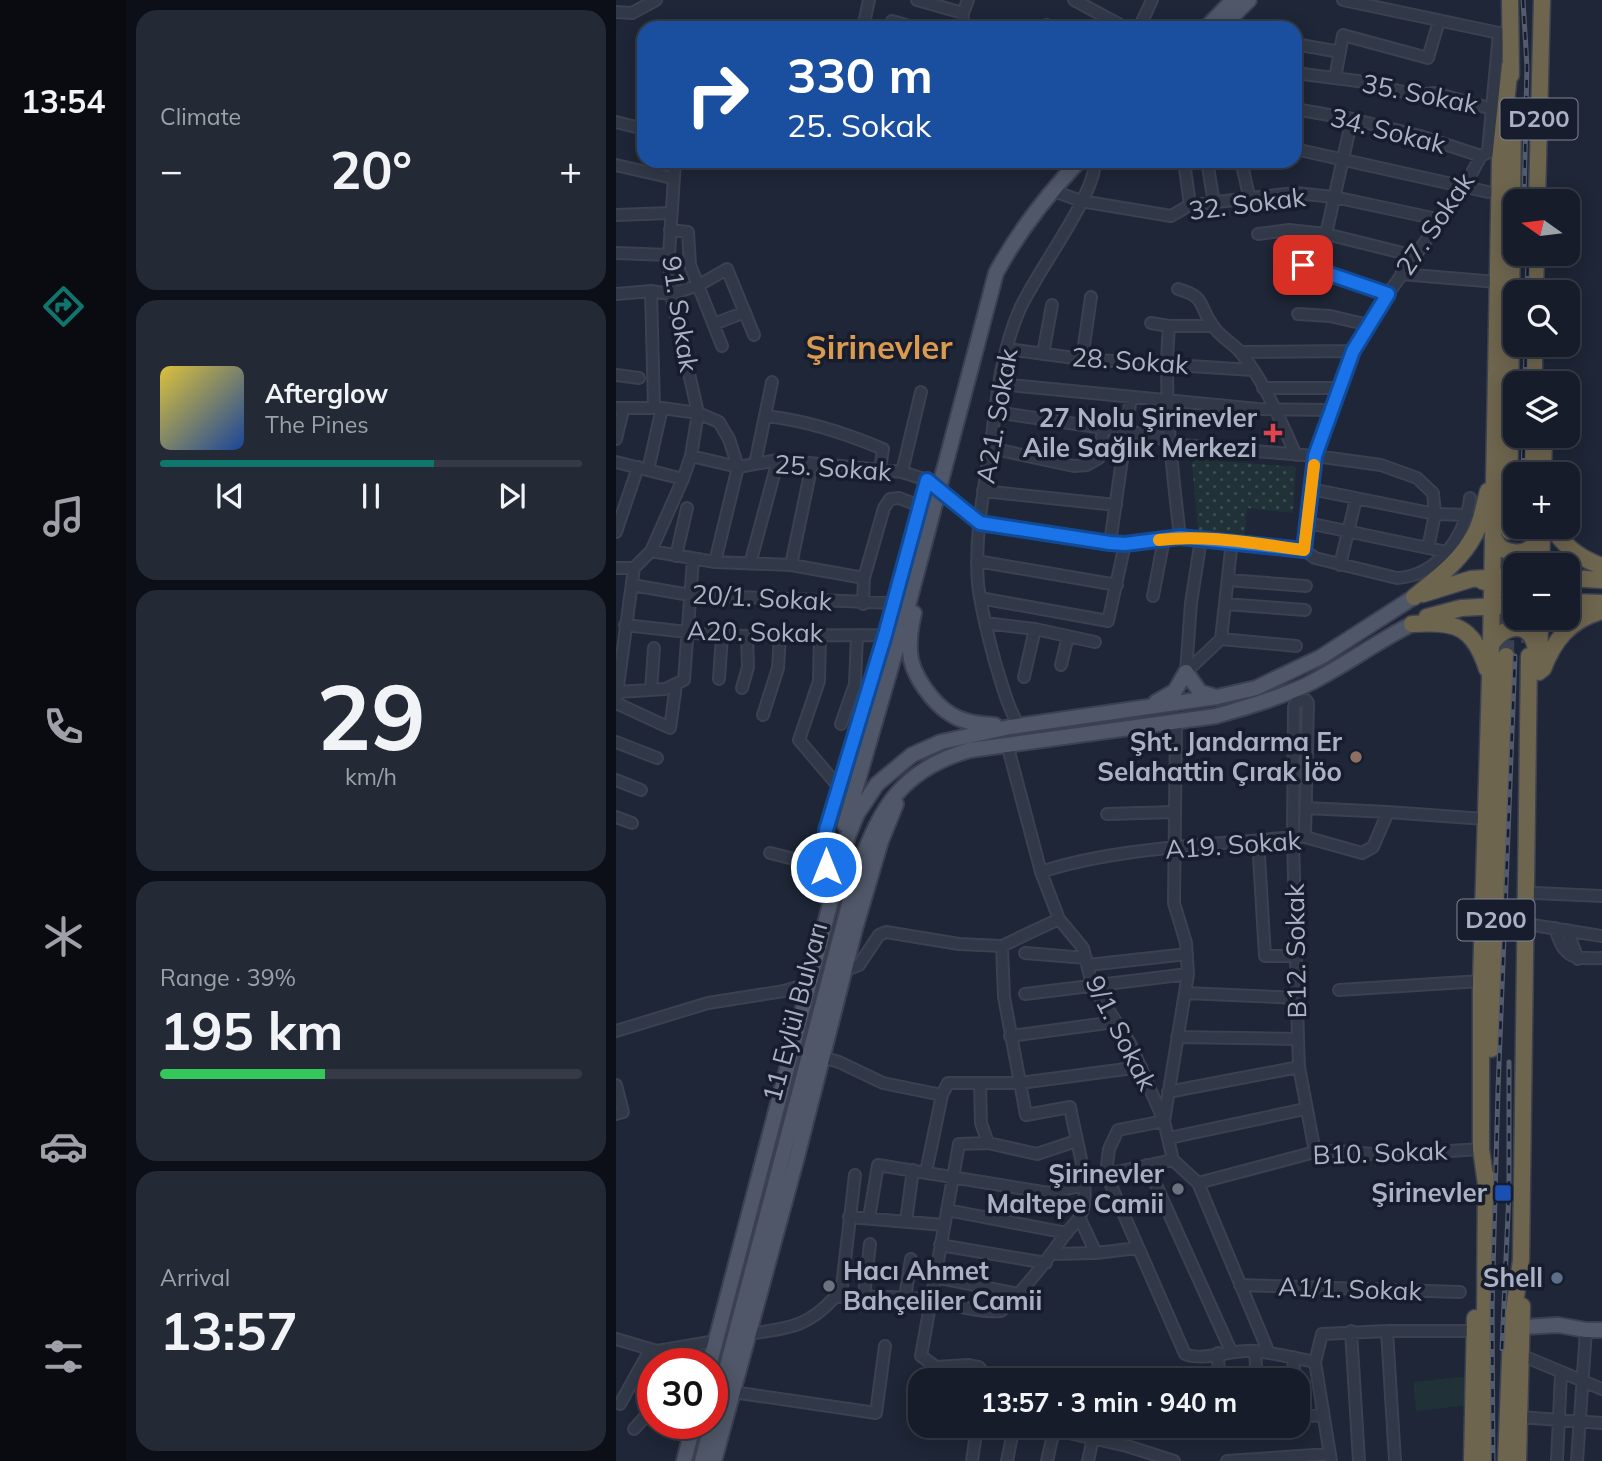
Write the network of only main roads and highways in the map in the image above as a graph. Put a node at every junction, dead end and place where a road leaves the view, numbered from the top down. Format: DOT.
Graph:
graph roads {
  1 [pos="1233,0"];
  2 [pos="1249,0"];
  3 [pos="1510,0"];
  4 [pos="1542,0"];
  5 [pos="1213,21"];
  6 [pos="1228,21"];
  7 [pos="1541,37"];
  8 [pos="1510,65"];
  9 [pos="1074,168"];
  10 [pos="1085,168"];
  11 [pos="1537,189"];
  12 [pos="1546,189"];
  13 [pos="1058,192"];
  14 [pos="1510,462"];
  15 [pos="1494,469"];
  16 [pos="937,486"];
  17 [pos="1493,537"];
  18 [pos="1536,539"];
  19 [pos="1558,539"];
  20 [pos="1602,566"];
  21 [pos="1503,578"];
  22 [pos="1580,579"];
  23 [pos="1491,580"];
  24 [pos="1602,580"];
  25 [pos="1503,589"];
  26 [pos="1414,597"];
  27 [pos="1503,601"];
  28 [pos="1580,602"];
  29 [pos="1602,603"];
  30 [pos="1491,605"];
  31 [pos="1602,611"];
  32 [pos="1412,624"];
  33 [pos="1534,630"];
  34 [pos="1540,630"];
  35 [pos="1491,645"];
  36 [pos="1506,656"];
  37 [pos="1529,656"];
  38 [pos="1490,678"];
  39 [pos="1539,678"];
  40 [pos="1217,697"];
  41 [pos="1143,707"];
  42 [pos="1015,727"];
  43 [pos="908,781"];
  44 [pos="833,865"];
  45 [pos="1522,1142"];
  46 [pos="1486,1191"];
  47 [pos="1521,1260"];
  48 [pos="1523,1327"];
  49 [pos="1602,1330"];
  50 [pos="714,1348"];
  51 [pos="690,1439"];
  52 [pos="684,1461"];
  53 [pos="702,1461"];
  54 [pos="714,1461"];
  55 [pos="1472,1461"];
  56 [pos="1484,1461"];
  57 [pos="1506,1461"];
  58 [pos="1518,1461"];
  1 -- 5 [label="main road"];
  2 -- 6 [label="main road"];
  3 -- 8 [label="highway"];
  4 -- 7 [label="highway"];
  7 -- 11 [label="highway, D200"];
  7 -- 12 [label="highway"];
  8 -- 14 [label="highway, D200"];
  8 -- 15 [label="highway"];
  9 -- 13 [label="main road"];
  10 -- 13 [label="main road"];
  13 -- 16 [label="main road"];
  15 -- 17 [label="highway"];
  15 -- 26 [label="highway"];
  16 -- 42 [label="main road"];
  16 -- 44 [label="main road"];
  17 -- 18 [label="highway"];
  17 -- 23 [label="highway"];
  19 -- 20 [label="highway"];
  21 -- 23 [label="highway"];
  22 -- 24 [label="highway"];
  23 -- 25 [label="highway"];
  23 -- 26 [label="highway"];
  23 -- 30 [label="highway"];
  26 -- 40 [label="main road, 11 Eylül Bulvarı"];
  27 -- 30 [label="highway"];
  28 -- 29 [label="highway"];
  30 -- 32 [label="highway"];
  30 -- 35 [label="highway"];
  31 -- 39 [label="highway"];
  32 -- 38 [label="highway"];
  32 -- 43 [label="main road, 11 Eylül Bulvarı"];
  33 -- 39 [label="highway"];
  34 -- 39 [label="highway"];
  35 -- 38 [label="highway"];
  35 -- 39 [label="highway"];
  36 -- 46 [label="highway, D200"];
  37 -- 45 [label="highway, D200"];
  38 -- 46 [label="highway"];
  39 -- 45 [label="highway"];
  40 -- 41 [label="main road, 11 Eylül Bulvarı"];
  40 -- 41 [label="main road"];
  41 -- 42 [label="main road, 11 Eylül Bulvarı"];
  42 -- 44 [label="main road, 11 Eylül Bulvarı"];
  43 -- 53 [label="main road, 11 Eylül Bulvarı"];
  43 -- 54 [label="main road"];
  44 -- 50 [label="main road, 11 Eylül Bulvarı"];
  45 -- 47 [label="highway, D200"];
  46 -- 55 [label="highway"];
  46 -- 56 [label="highway, D200"];
  47 -- 48 [label="highway"];
  47 -- 57 [label="highway, D200"];
  48 -- 49 [label="main road"];
  48 -- 58 [label="highway"];
  51 -- 52 [label="main road"];
}
